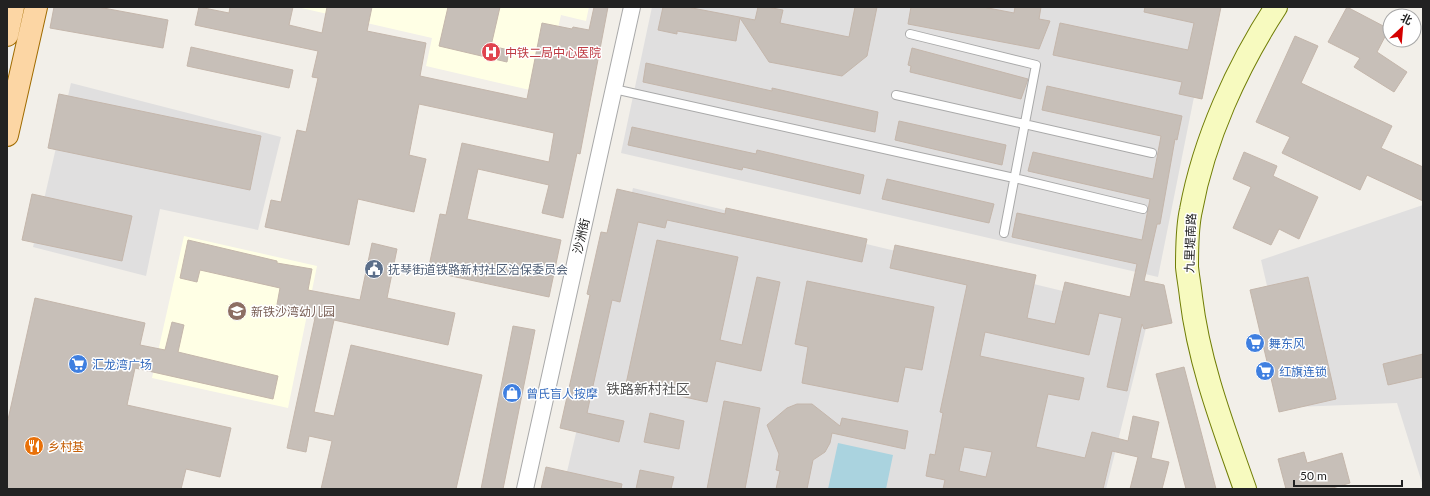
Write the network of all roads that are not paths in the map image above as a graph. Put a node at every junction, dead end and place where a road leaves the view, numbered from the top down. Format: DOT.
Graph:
graph roads {
  1 [pos="13,7"];
  2 [pos="36,7"];
  3 [pos="632,7"];
  4 [pos="1276,7"];
  5 [pos="910,34"];
  6 [pos="7,35"];
  7 [pos="614,88"];
  8 [pos="896,95"];
  9 [pos="1024,123"];
  10 [pos="7,135"];
  11 [pos="1152,153"];
  12 [pos="1014,178"];
  13 [pos="1143,209"];
  14 [pos="1004,232"];
  15 [pos="525,489"];
  16 [pos="1245,489"];
  1 -- 6 [label="main road"];
  2 -- 10 [label="main road"];
  3 -- 7 [label="street, 沙洲街"];
  4 -- 16 [label="street, 九里堤南路"];
  5 -- 9 [label="lane"];
  7 -- 12 [label="lane"];
  7 -- 15 [label="street, 沙洲街"];
  8 -- 9 [label="lane"];
  9 -- 11 [label="lane"];
  9 -- 12 [label="lane"];
  12 -- 13 [label="lane"];
  12 -- 14 [label="lane"];
}
